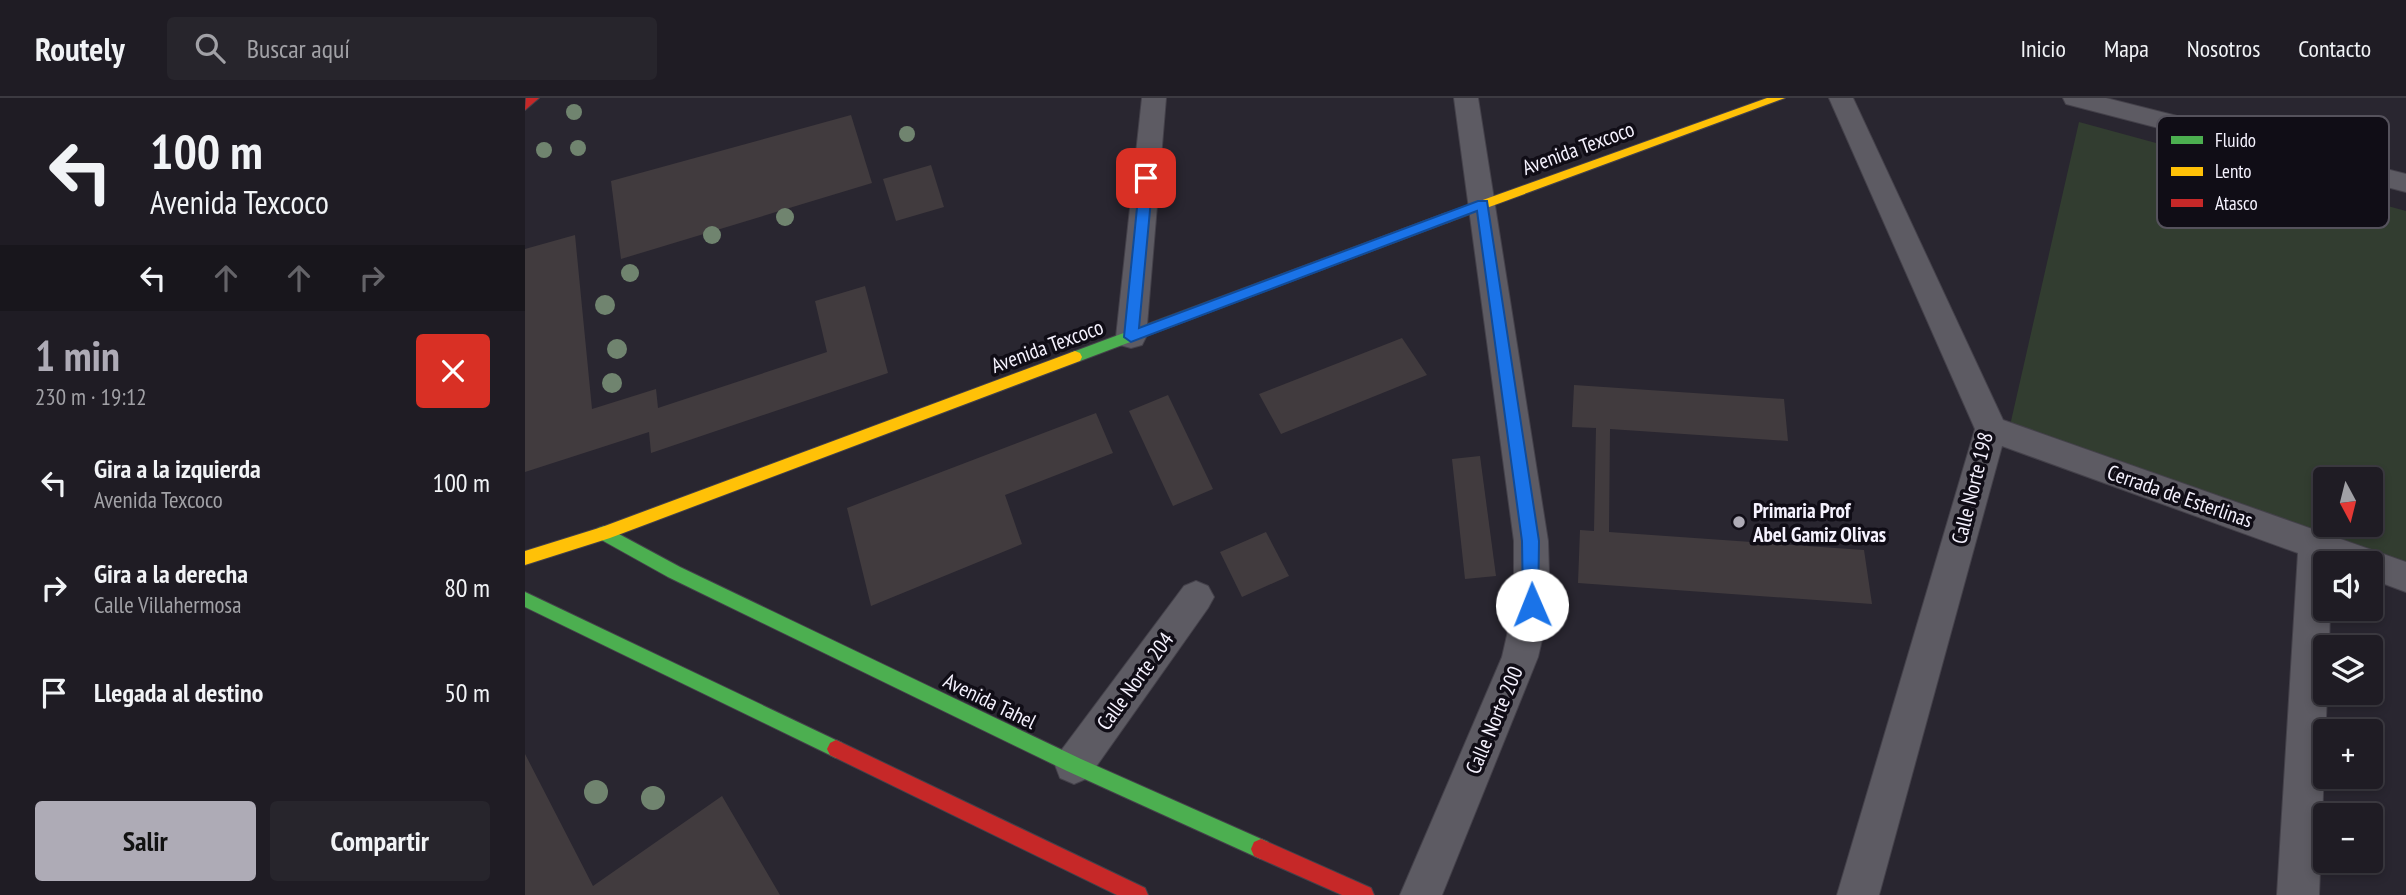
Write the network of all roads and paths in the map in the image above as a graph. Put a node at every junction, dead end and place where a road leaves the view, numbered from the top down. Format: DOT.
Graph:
graph roads {
  1 [pos="533,98"];
  2 [pos="1154,98"];
  3 [pos="1466,98"];
  4 [pos="1779,98"];
  5 [pos="1842,98"];
  6 [pos="2075,98"];
  7 [pos="525,106"];
  8 [pos="2157,119"];
  9 [pos="2389,179"];
  10 [pos="2406,183"];
  11 [pos="1483,204"];
  12 [pos="1131,337"];
  13 [pos="1991,429"];
  14 [pos="604,533"];
  15 [pos="2316,544"];
  16 [pos="2335,551"];
  17 [pos="525,558"];
  18 [pos="2383,568"];
  19 [pos="2406,577"];
  20 [pos="1196,597"];
  21 [pos="525,599"];
  22 [pos="1074,765"];
  23 [pos="1138,895"];
  24 [pos="1364,895"];
  25 [pos="1421,895"];
  26 [pos="1858,895"];
  27 [pos="2298,895"];
  1 -- 7 [label="street"];
  2 -- 12 [label="street"];
  3 -- 11 [label="street, Calle Norte 200"];
  4 -- 11 [label="street, Avenida Texcoco"];
  5 -- 13 [label="street, Calle Norte 198"];
  6 -- 8 [label="street"];
  9 -- 10 [label="street"];
  11 -- 12 [label="street, Avenida Texcoco"];
  11 -- 25 [label="street, Calle Norte 200"];
  12 -- 14 [label="street, Avenida Texcoco"];
  13 -- 15 [label="street, Cerrada de Esterlinas"];
  13 -- 26 [label="street, Calle Norte 198"];
  14 -- 17 [label="street, Avenida Texcoco"];
  14 -- 22 [label="street, Avenida Tahel"];
  15 -- 16 [label="street, Cerrada de Esterlinas"];
  15 -- 27 [label="street"];
  18 -- 19 [label="street, Cerrada de Esterlinas"];
  20 -- 22 [label="street, Calle Norte 204"];
  21 -- 23 [label="street"];
  22 -- 24 [label="street, Avenida Tahel"];
}
